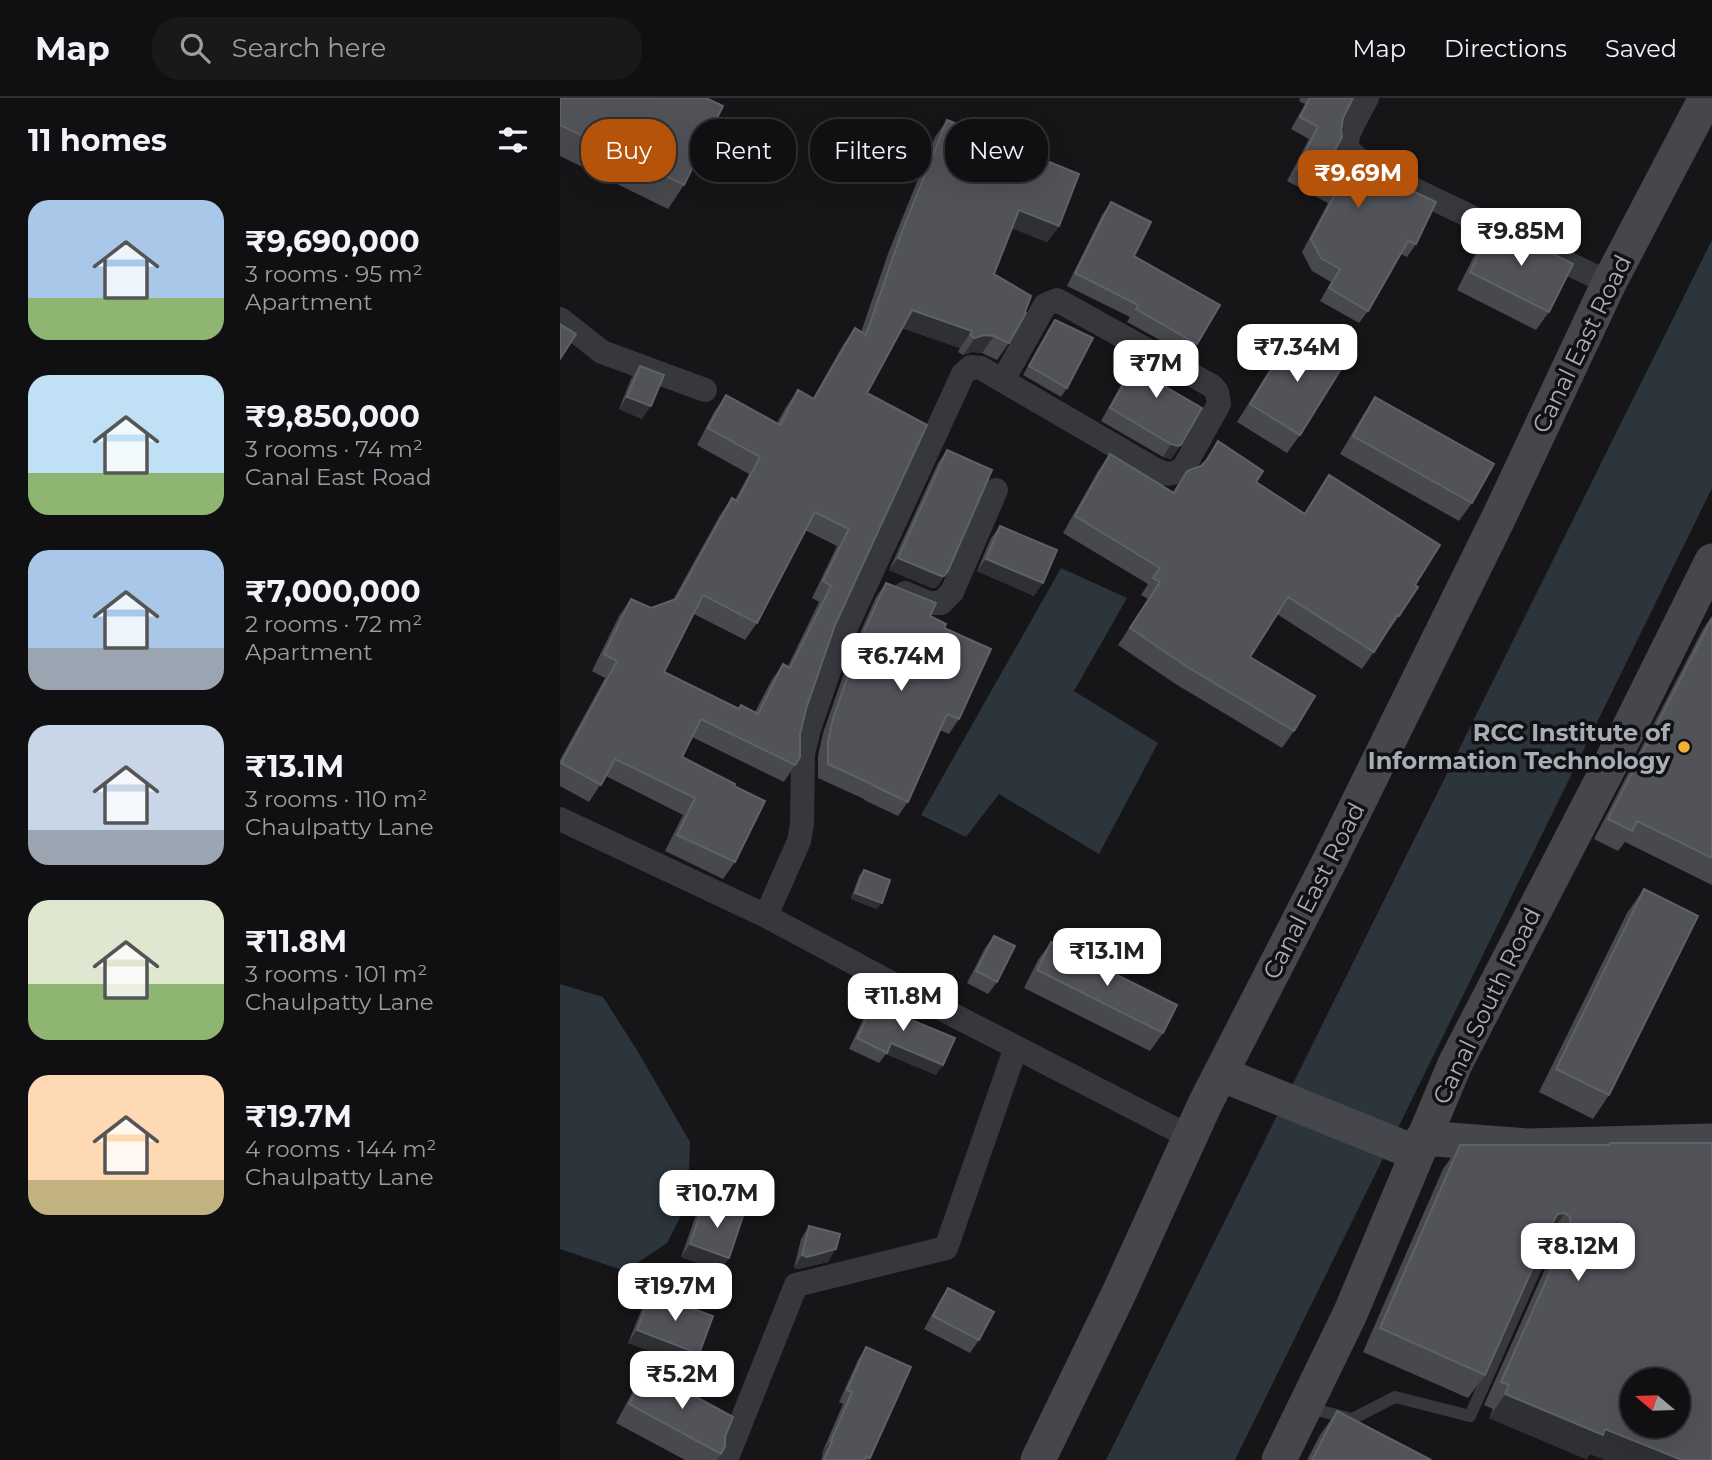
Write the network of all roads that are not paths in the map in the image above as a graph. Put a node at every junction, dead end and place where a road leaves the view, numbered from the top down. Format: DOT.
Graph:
graph roads {
  1 [pos="1367,98"];
  2 [pos="1706,98"];
  3 [pos="1609,283"];
  4 [pos="560,319"];
  5 [pos="1003,380"];
  6 [pos="705,390"];
  7 [pos="996,490"];
  8 [pos="1711,564"];
  9 [pos="869,578"];
  10 [pos="560,819"];
  11 [pos="766,916"];
  12 [pos="1016,1047"];
  13 [pos="1237,1081"];
  14 [pos="1190,1137"];
  15 [pos="1712,1141"];
  16 [pos="1413,1145"];
  17 [pos="1546,1245"];
  18 [pos="1305,1408"];
  19 [pos="726,1460"];
  20 [pos="1038,1460"];
  21 [pos="1279,1460"];
  1 -- 3 [label="street"];
  2 -- 3 [label="main road, Canal East Road"];
  3 -- 13 [label="main road, Canal East Road"];
  4 -- 6 [label="street"];
  5 -- 5 [label="street"];
  5 -- 9 [label="street"];
  7 -- 9 [label="street"];
  8 -- 16 [label="main road, Canal South Road"];
  9 -- 11 [label="street"];
  10 -- 11 [label="street"];
  11 -- 12 [label="street"];
  12 -- 14 [label="street"];
  12 -- 19 [label="street"];
  13 -- 14 [label="main road, Canal East Road"];
  13 -- 16 [label="main road"];
  14 -- 20 [label="main road, Canal East Road"];
  15 -- 16 [label="main road"];
  16 -- 18 [label="main road, Canal South Road"];
  17 -- 18 [label="lane"];
  18 -- 21 [label="main road, Canal South Road"];
}
